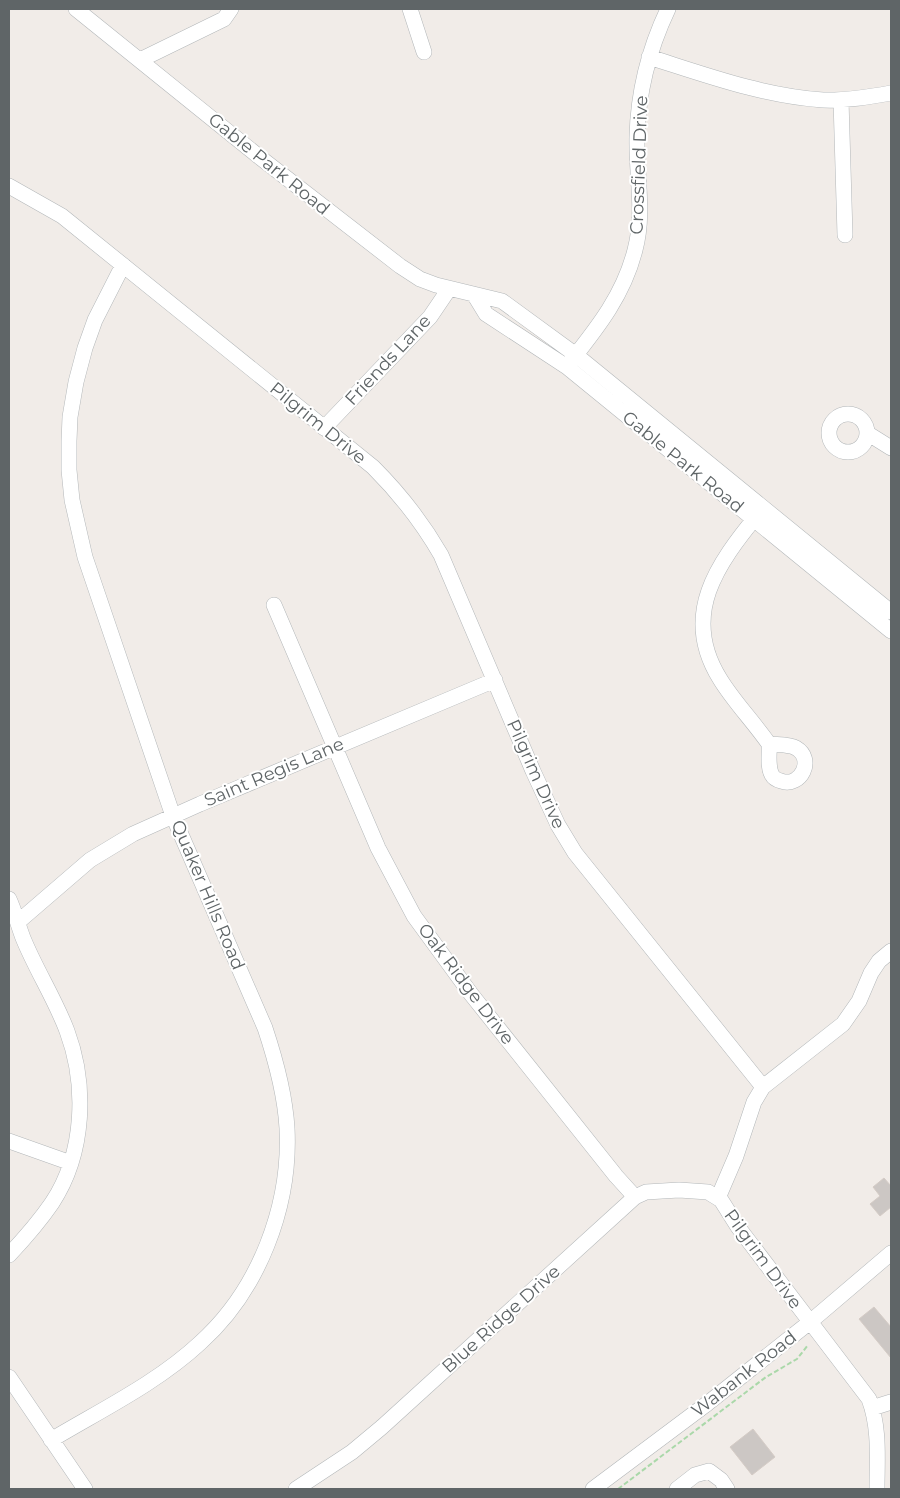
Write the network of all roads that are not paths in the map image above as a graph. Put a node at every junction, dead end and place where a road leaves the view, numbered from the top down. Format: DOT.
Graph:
graph roads {
  1 [pos="76,9"];
  2 [pos="231,9"];
  3 [pos="410,9"];
  4 [pos="668,9"];
  5 [pos="424,52"];
  6 [pos="649,57"];
  7 [pos="140,60"];
  8 [pos="891,93"];
  9 [pos="841,100"];
  10 [pos="9,186"];
  11 [pos="845,235"];
  12 [pos="123,265"];
  13 [pos="449,289"];
  14 [pos="572,361"];
  15 [pos="324,428"];
  16 [pos="867,433"];
  17 [pos="891,448"];
  18 [pos="758,514"];
  19 [pos="274,605"];
  20 [pos="891,612"];
  21 [pos="891,631"];
  22 [pos="495,680"];
  23 [pos="768,744"];
  24 [pos="334,747"];
  25 [pos="173,816"];
  26 [pos="9,899"];
  27 [pos="18,922"];
  28 [pos="891,951"];
  29 [pos="763,1087"];
  30 [pos="9,1141"];
  31 [pos="71,1163"];
  32 [pos="635,1197"];
  33 [pos="718,1198"];
  34 [pos="891,1253"];
  35 [pos="9,1256"];
  36 [pos="810,1322"];
  37 [pos="9,1377"];
  38 [pos="891,1402"];
  39 [pos="872,1408"];
  40 [pos="51,1440"];
  41 [pos="85,1489"];
  42 [pos="296,1489"];
  43 [pos="593,1489"];
  44 [pos="677,1489"];
  45 [pos="727,1489"];
  46 [pos="877,1489"];
  1 -- 7 [label="street, Gable Park Road"];
  2 -- 7 [label="street"];
  3 -- 5 [label="street"];
  4 -- 6 [label="street, Crossfield Drive"];
  6 -- 9 [label="street"];
  6 -- 14 [label="street, Crossfield Drive"];
  7 -- 13 [label="street, Gable Park Road"];
  8 -- 9 [label="street"];
  9 -- 11 [label="street"];
  10 -- 12 [label="street, Pilgrim Drive"];
  12 -- 15 [label="street, Pilgrim Drive"];
  12 -- 25 [label="street, Quaker Hills Road"];
  13 -- 14 [label="street, Gable Park Road"];
  13 -- 15 [label="street, Friends Lane"];
  14 -- 18 [label="street, Gable Park Road"];
  15 -- 22 [label="street, Pilgrim Drive"];
  16 -- 17 [label="street"];
  18 -- 20 [label="street, Gable Park Road"];
  18 -- 21 [label="street, Gable Park Road"];
  18 -- 23 [label="street"];
  19 -- 24 [label="street, Oak Ridge Drive"];
  22 -- 24 [label="street, Saint Regis Lane"];
  22 -- 29 [label="street, Pilgrim Drive"];
  24 -- 25 [label="street, Saint Regis Lane"];
  24 -- 32 [label="street, Oak Ridge Drive"];
  25 -- 27 [label="street, Saint Regis Lane"];
  25 -- 40 [label="street, Quaker Hills Road"];
  26 -- 27 [label="street"];
  27 -- 31 [label="street"];
  28 -- 29 [label="street"];
  29 -- 33 [label="street, Pilgrim Drive"];
  30 -- 31 [label="street"];
  31 -- 35 [label="street"];
  32 -- 33 [label="street, Blue Ridge Drive"];
  32 -- 42 [label="street, Blue Ridge Drive"];
  33 -- 36 [label="street, Pilgrim Drive"];
  34 -- 36 [label="street, Wabank Road"];
  36 -- 39 [label="street, Pilgrim Drive"];
  36 -- 43 [label="street, Wabank Road"];
  37 -- 40 [label="street"];
  38 -- 39 [label="street"];
  39 -- 46 [label="street, Pilgrim Drive"];
  40 -- 41 [label="street"];
  44 -- 45 [label="street"];
}
